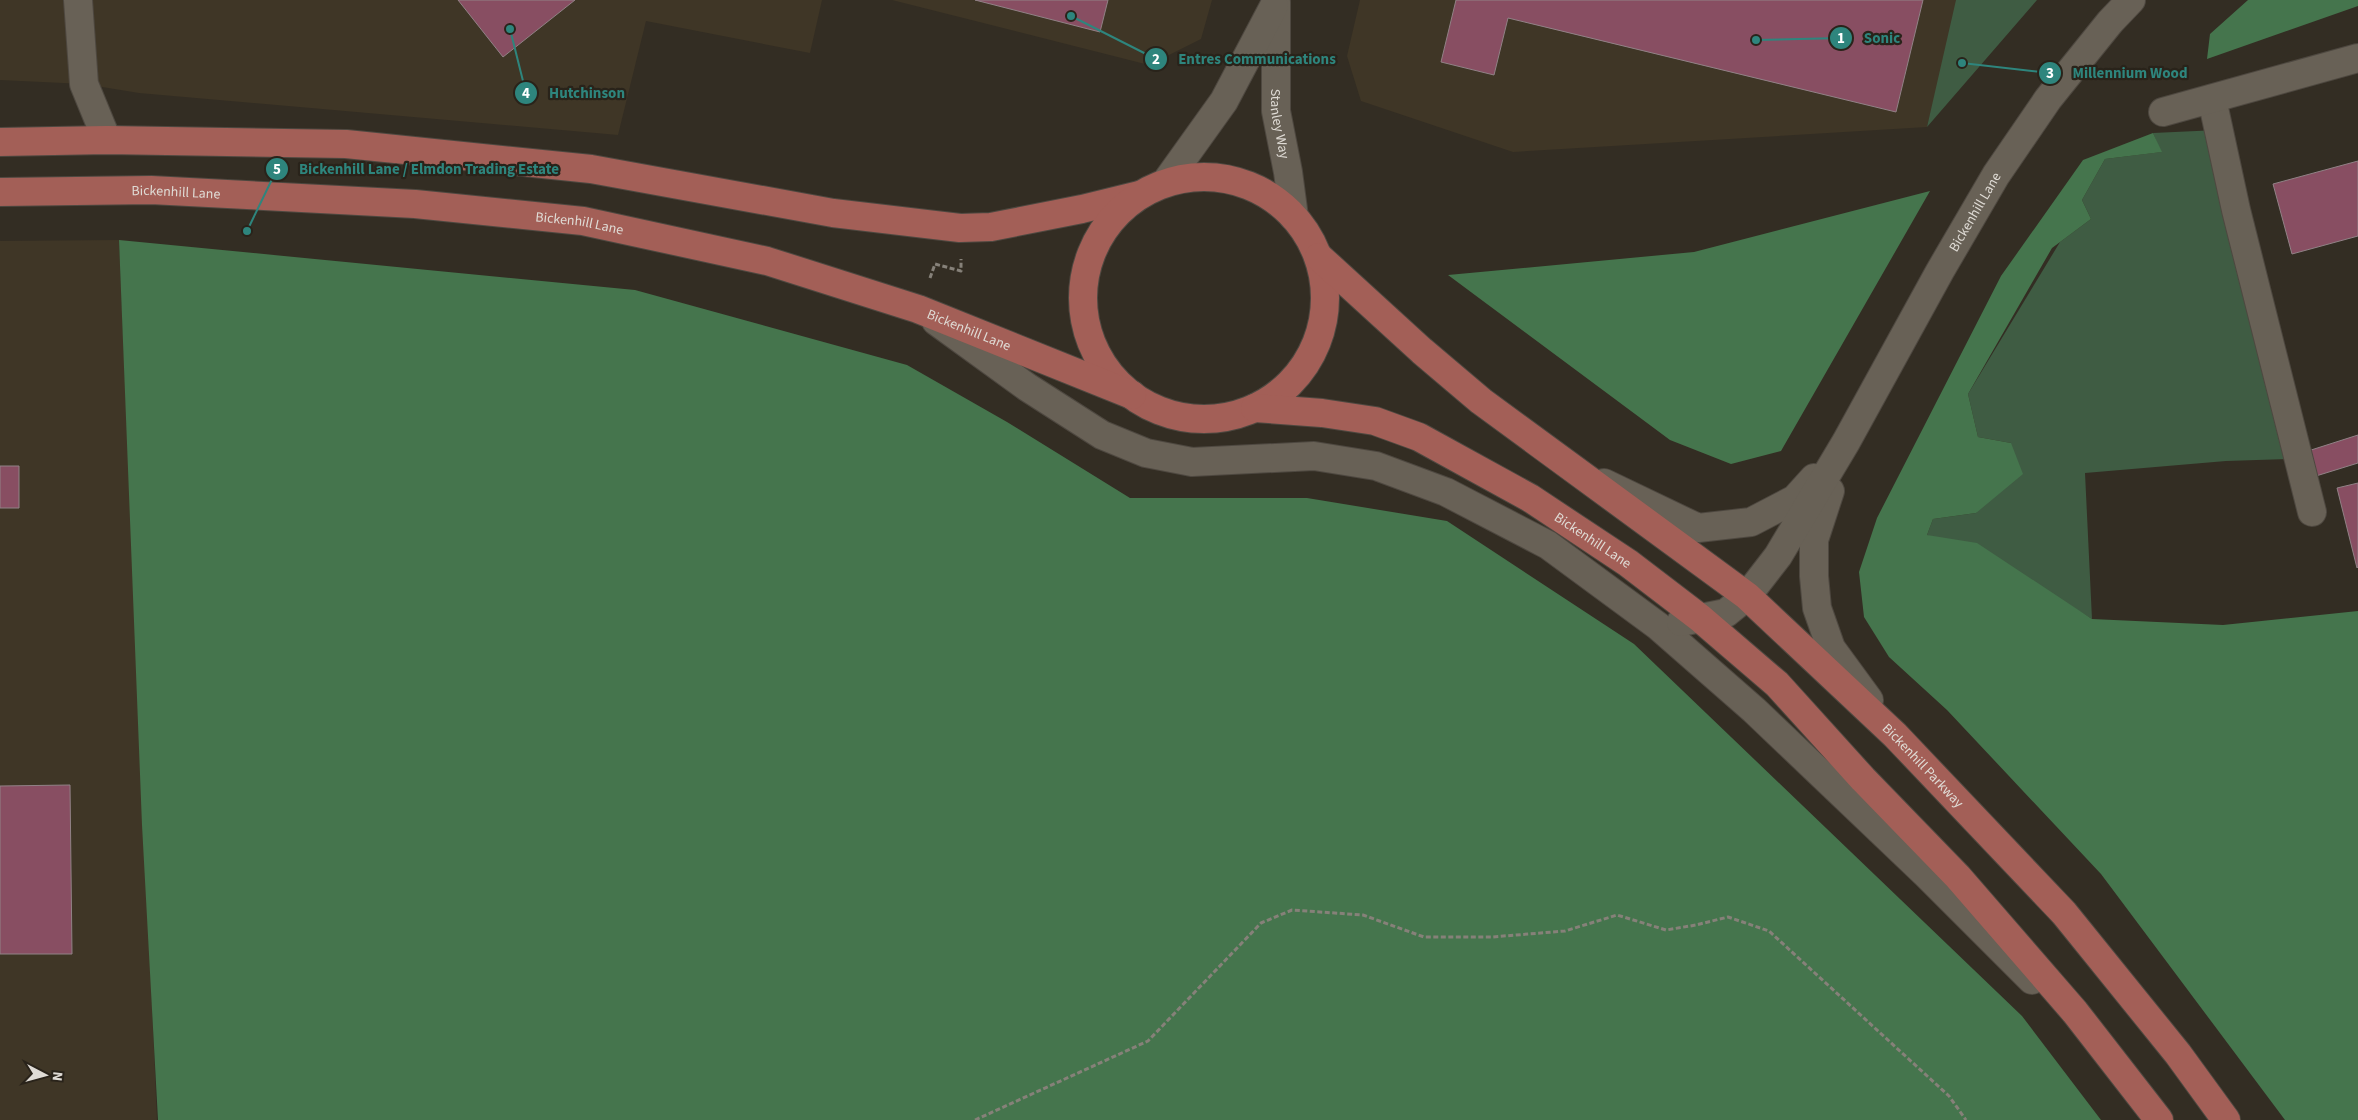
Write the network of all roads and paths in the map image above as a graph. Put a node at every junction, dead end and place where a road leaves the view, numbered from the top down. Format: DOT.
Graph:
graph roads {
  1 [pos="78,0"];
  2 [pos="2131,0"];
  3 [pos="1277,1"];
  4 [pos="2358,58"];
  5 [pos="2212,99"];
  6 [pos="2163,112"];
  7 [pos="107,140"];
  8 [pos="0,142"];
  9 [pos="1166,182"];
  10 [pos="0,192"];
  11 [pos="1139,195"];
  12 [pos="1294,217"];
  13 [pos="1319,257"];
  14 [pos="918,309"];
  15 [pos="1132,396"];
  16 [pos="1255,408"];
  17 [pos="1846,442"];
  18 [pos="1567,466"];
  19 [pos="2312,512"];
  20 [pos="1747,596"];
  21 [pos="1700,618"];
  22 [pos="1658,626"];
  23 [pos="1895,735"];
  24 [pos="2108,1055"];
  25 [pos="975,1120"];
  26 [pos="1966,1120"];
  27 [pos="2159,1120"];
  28 [pos="2226,1120"];
  1 -- 7 [label="street"];
  2 -- 17 [label="street, Bickenhill Lane"];
  3 -- 9 [label="street, Stanley Way"];
  3 -- 12 [label="street, Stanley Way"];
  4 -- 5 [label="street"];
  5 -- 6 [label="street"];
  5 -- 19 [label="street"];
  7 -- 8 [label="main road"];
  7 -- 11 [label="main road"];
  9 -- 11 [label="main road"];
  9 -- 12 [label="main road"];
  10 -- 14 [label="main road, Bickenhill Lane"];
  11 -- 15 [label="main road"];
  12 -- 13 [label="main road"];
  13 -- 16 [label="main road"];
  13 -- 18 [label="main road, Bickenhill Lane"];
  14 -- 15 [label="main road, Bickenhill Lane"];
  14 -- 22 [label="street"];
  15 -- 16 [label="main road"];
  16 -- 21 [label="main road, Bickenhill Lane"];
  17 -- 18 [label="street, Bickenhill Lane"];
  17 -- 20 [label="street, Bickenhill Lane"];
  17 -- 23 [label="street, Bickenhill Lane"];
  18 -- 20 [label="main road, Bickenhill Parkway"];
  20 -- 21 [label="street, Bickenhill Lane"];
  20 -- 23 [label="main road, Bickenhill Parkway"];
  21 -- 22 [label="street"];
  21 -- 24 [label="main road"];
  22 -- 24 [label="street"];
  23 -- 28 [label="main road, Bickenhill Parkway"];
  24 -- 27 [label="main road"];
  25 -- 26 [label="path"];
}
